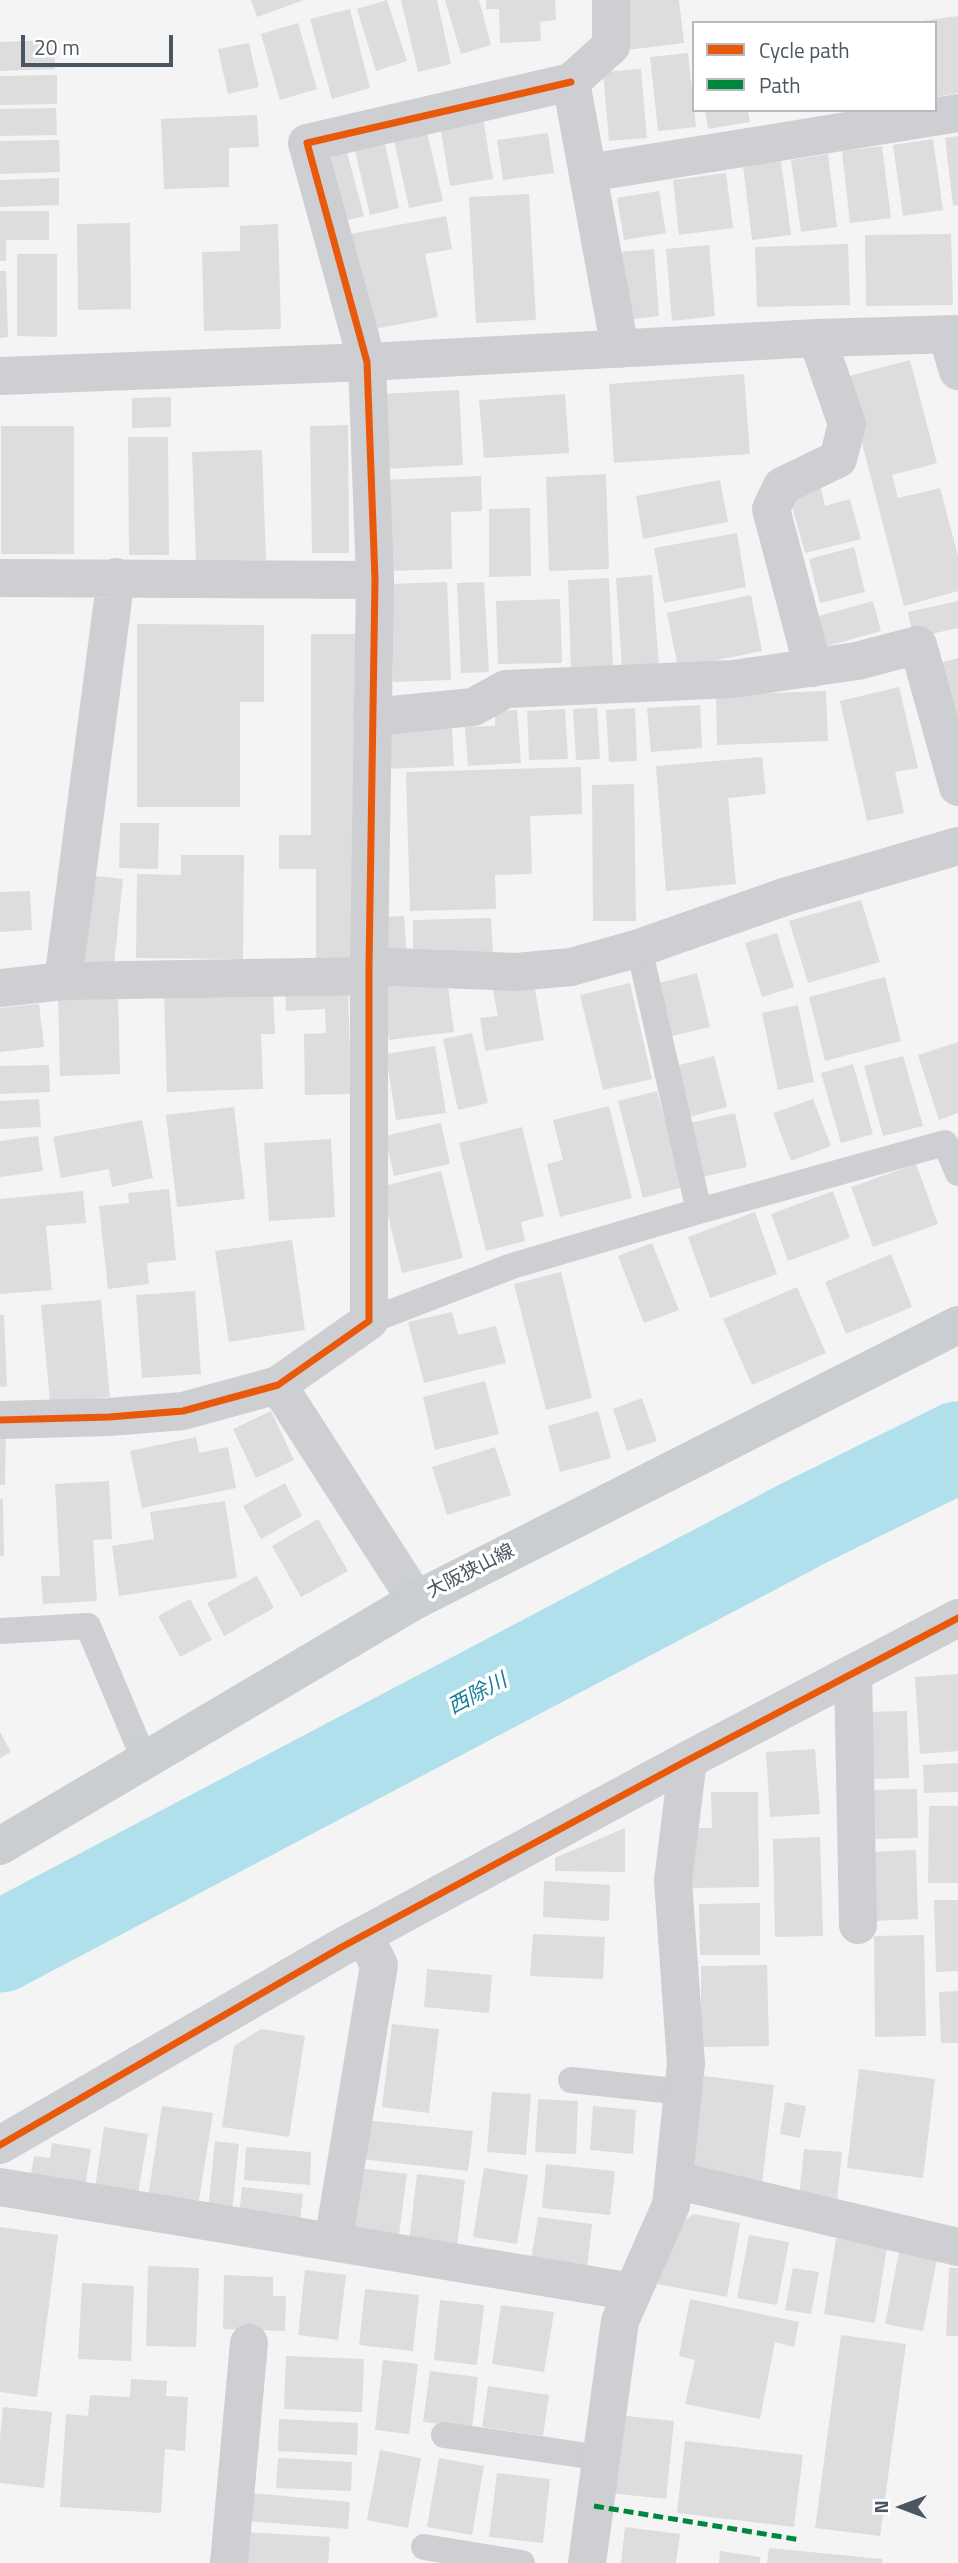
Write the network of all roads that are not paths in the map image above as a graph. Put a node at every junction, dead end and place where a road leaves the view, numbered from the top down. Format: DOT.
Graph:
graph roads {
  1 [pos="611,0"];
  2 [pos="571,82"];
  3 [pos="958,113"];
  4 [pos="588,173"];
  5 [pos="953,334"];
  6 [pos="817,338"];
  7 [pos="620,349"];
  8 [pos="367,362"];
  9 [pos="958,370"];
  10 [pos="0,376"];
  11 [pos="116,577"];
  12 [pos="0,578"];
  13 [pos="375,580"];
  14 [pos="813,668"];
  15 [pos="372,717"];
  16 [pos="958,787"];
  17 [pos="958,846"];
  18 [pos="639,948"];
  19 [pos="369,971"];
  20 [pos="63,981"];
  21 [pos="0,988"];
  22 [pos="958,1173"];
  23 [pos="699,1211"];
  24 [pos="369,1321"];
  25 [pos="958,1325"];
  26 [pos="278,1385"];
  27 [pos="0,1420"];
  28 [pos="416,1600"];
  29 [pos="958,1618"];
  30 [pos="0,1631"];
  31 [pos="853,1673"];
  32 [pos="688,1760"];
  33 [pos="145,1761"];
  34 [pos="0,1846"];
  35 [pos="858,1925"];
  36 [pos="365,1935"];
  37 [pos="571,2080"];
  38 [pos="683,2092"];
  39 [pos="0,2145"];
  40 [pos="674,2180"];
  41 [pos="0,2187"];
  42 [pos="333,2242"];
  43 [pos="958,2247"];
  44 [pos="633,2292"];
  45 [pos="249,2343"];
  46 [pos="444,2435"];
  47 [pos="602,2458"];
  48 [pos="424,2547"];
  49 [pos="229,2563"];
  50 [pos="522,2563"];
  51 [pos="587,2563"];
  1 -- 2 [label="street"];
  2 -- 4 [label="street"];
  2 -- 8 [label="street"];
  3 -- 4 [label="street"];
  4 -- 7 [label="street"];
  5 -- 6 [label="street"];
  5 -- 9 [label="street"];
  6 -- 7 [label="street"];
  6 -- 14 [label="street"];
  7 -- 8 [label="street"];
  8 -- 10 [label="street"];
  8 -- 13 [label="street"];
  11 -- 12 [label="street"];
  11 -- 13 [label="street"];
  11 -- 20 [label="street"];
  13 -- 15 [label="street"];
  14 -- 15 [label="street"];
  14 -- 16 [label="street"];
  15 -- 19 [label="street"];
  17 -- 18 [label="street"];
  18 -- 19 [label="street"];
  18 -- 23 [label="lane"];
  19 -- 20 [label="street"];
  19 -- 24 [label="street"];
  20 -- 21 [label="street"];
  22 -- 23 [label="lane"];
  23 -- 24 [label="lane"];
  24 -- 26 [label="street"];
  25 -- 28 [label="main road, 大阪狭山線"];
  26 -- 27 [label="street"];
  26 -- 28 [label="street"];
  28 -- 33 [label="main road, 大阪狭山線"];
  29 -- 31 [label="street"];
  30 -- 33 [label="lane"];
  31 -- 32 [label="street"];
  31 -- 35 [label="street"];
  32 -- 36 [label="street"];
  32 -- 38 [label="street"];
  33 -- 34 [label="main road, 大阪狭山線"];
  36 -- 39 [label="street"];
  36 -- 42 [label="street"];
  37 -- 38 [label="lane"];
  38 -- 40 [label="street"];
  40 -- 43 [label="street"];
  40 -- 44 [label="street"];
  41 -- 42 [label="street"];
  42 -- 44 [label="street"];
  44 -- 47 [label="street"];
  45 -- 49 [label="street"];
  46 -- 47 [label="lane"];
  47 -- 51 [label="street"];
  48 -- 50 [label="lane"];
}
